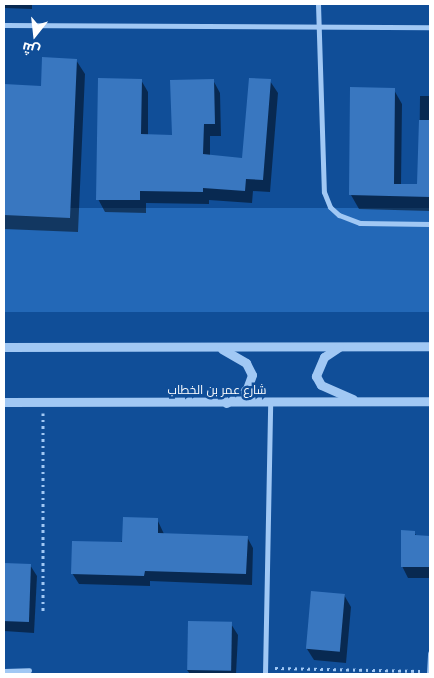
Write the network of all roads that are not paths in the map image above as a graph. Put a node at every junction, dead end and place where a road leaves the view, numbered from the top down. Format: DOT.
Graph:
graph roads {
  1 [pos="318,4"];
  2 [pos="4,24"];
  3 [pos="318,26"];
  4 [pos="430,27"];
  5 [pos="430,224"];
  6 [pos="342,346"];
  7 [pos="430,346"];
  8 [pos="4,347"];
  9 [pos="219,348"];
  10 [pos="430,401"];
  11 [pos="4,402"];
  12 [pos="270,402"];
  13 [pos="359,402"];
  14 [pos="226,403"];
  15 [pos="430,653"];
  16 [pos="29,670"];
  17 [pos="4,671"];
  18 [pos="265,671"];
  19 [pos="429,673"];
  1 -- 3 [label="street"];
  2 -- 3 [label="street"];
  3 -- 4 [label="street"];
  3 -- 5 [label="street"];
  6 -- 7 [label="street"];
  6 -- 9 [label="street"];
  6 -- 13 [label="street"];
  8 -- 9 [label="street"];
  9 -- 14 [label="street"];
  10 -- 13 [label="street, شارع عمر بن الخطاب"];
  11 -- 14 [label="street, شارع عمر بن الخطاب"];
  12 -- 13 [label="street, شارع عمر بن الخطاب"];
  12 -- 14 [label="street, شارع عمر بن الخطاب"];
  12 -- 18 [label="street"];
  15 -- 19 [label="street"];
  16 -- 17 [label="street"];
}
